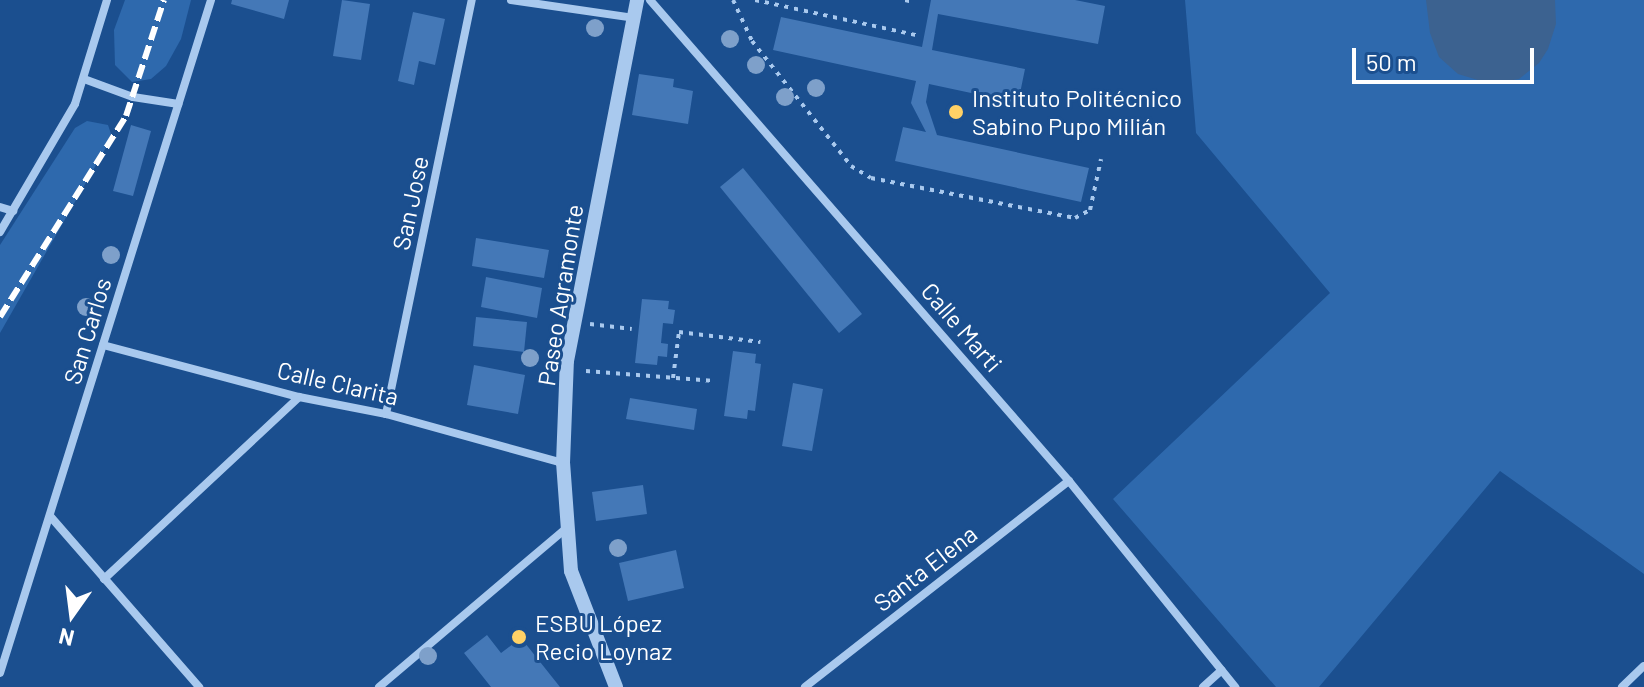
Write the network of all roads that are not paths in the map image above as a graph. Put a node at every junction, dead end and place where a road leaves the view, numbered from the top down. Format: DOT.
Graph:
graph roads {
  1 [pos="107,0"];
  2 [pos="211,0"];
  3 [pos="472,0"];
  4 [pos="511,0"];
  5 [pos="637,0"];
  6 [pos="650,0"];
  7 [pos="634,18"];
  8 [pos="84,79"];
  9 [pos="178,104"];
  10 [pos="0,207"];
  11 [pos="13,211"];
  12 [pos="0,232"];
  13 [pos="103,345"];
  14 [pos="299,397"];
  15 [pos="386,414"];
  16 [pos="563,463"];
  17 [pos="1069,481"];
  18 [pos="50,516"];
  19 [pos="565,529"];
  20 [pos="104,579"];
  21 [pos="1644,666"];
  22 [pos="1222,670"];
  23 [pos="0,673"];
  24 [pos="199,687"];
  25 [pos="379,687"];
  26 [pos="616,687"];
  27 [pos="805,687"];
  28 [pos="1203,687"];
  29 [pos="1235,687"];
  30 [pos="1622,687"];
  1 -- 8 [label="street"];
  2 -- 9 [label="street, San Carlos"];
  3 -- 15 [label="street, San Jose"];
  4 -- 7 [label="street"];
  5 -- 7 [label="street, Paseo Agramonte"];
  6 -- 17 [label="street, Calle Marti"];
  7 -- 16 [label="street, Paseo Agramonte"];
  8 -- 9 [label="street"];
  8 -- 11 [label="street"];
  9 -- 13 [label="street, San Carlos"];
  10 -- 11 [label="street"];
  11 -- 12 [label="street"];
  13 -- 14 [label="street, Calle Clarita"];
  13 -- 18 [label="street, San Carlos"];
  14 -- 15 [label="street, Calle Clarita"];
  14 -- 20 [label="street"];
  15 -- 16 [label="street, Calle Clarita"];
  16 -- 19 [label="street, Paseo Agramonte"];
  17 -- 22 [label="street, Calle Marti"];
  17 -- 27 [label="street, Santa Elena"];
  18 -- 20 [label="street"];
  18 -- 23 [label="street, San Carlos"];
  19 -- 25 [label="street"];
  19 -- 26 [label="street, Paseo Agramonte"];
  20 -- 24 [label="street"];
  21 -- 30 [label="street"];
  22 -- 28 [label="street"];
  22 -- 29 [label="street, Calle Marti"];
}
